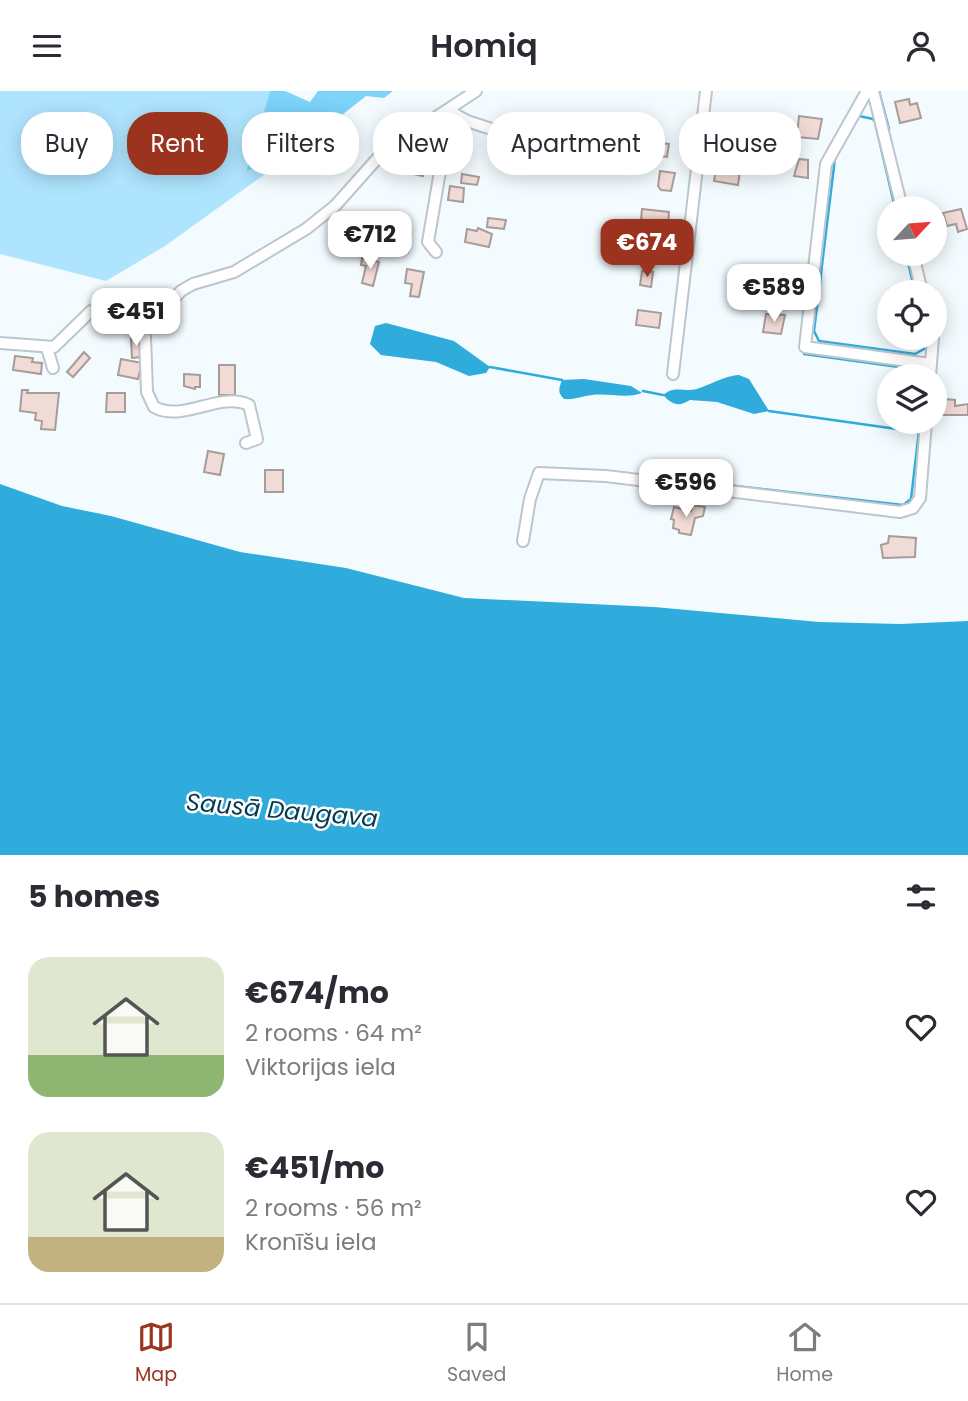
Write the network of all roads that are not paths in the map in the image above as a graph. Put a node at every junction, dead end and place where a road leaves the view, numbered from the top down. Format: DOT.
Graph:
graph roads {
  1 [pos="475,91"];
  2 [pos="706,91"];
  3 [pos="867,91"];
  4 [pos="873,91"];
  5 [pos="448,110"];
  6 [pos="855,111"];
  7 [pos="878,113"];
  8 [pos="487,128"];
  9 [pos="899,196"];
  10 [pos="436,252"];
  11 [pos="142,333"];
  12 [pos="0,343"];
  13 [pos="47,348"];
  14 [pos="932,350"];
  15 [pos="930,364"];
  16 [pos="53,368"];
  17 [pos="673,374"];
  18 [pos="925,434"];
  19 [pos="246,443"];
  20 [pos="523,541"];
  1 -- 5 [label="street"];
  2 -- 17 [label="street"];
  3 -- 6 [label="street"];
  4 -- 7 [label="street"];
  5 -- 8 [label="street"];
  5 -- 10 [label="street"];
  5 -- 11 [label="street"];
  6 -- 7 [label="street"];
  6 -- 15 [label="street"];
  7 -- 9 [label="street"];
  11 -- 13 [label="street"];
  11 -- 19 [label="street"];
  12 -- 13 [label="street"];
  13 -- 16 [label="street"];
  14 -- 15 [label="street"];
  18 -- 20 [label="street"];
}
